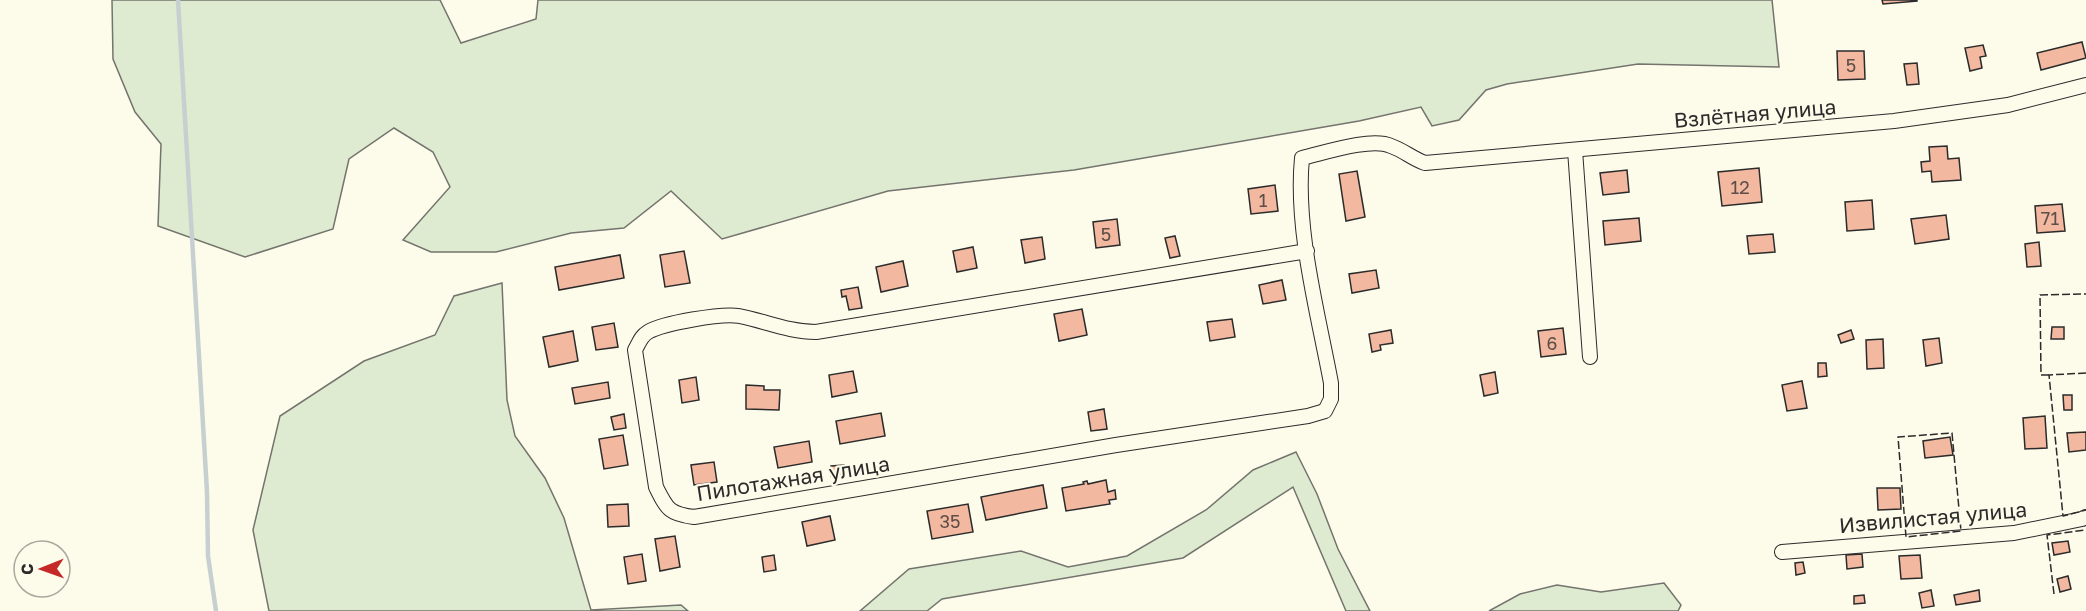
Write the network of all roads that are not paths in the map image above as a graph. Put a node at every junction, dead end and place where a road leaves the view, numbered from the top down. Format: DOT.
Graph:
graph roads {
  1 [pos="2086,85"];
  2 [pos="1575,150"];
  3 [pos="1425,163"];
  4 [pos="1307,251"];
  5 [pos="1590,357"];
  6 [pos="2086,517"];
  7 [pos="1782,552"];
  1 -- 2 [label="street, Взлётная улица"];
  2 -- 3 [label="street, Взлётная улица"];
  2 -- 5 [label="street"];
  3 -- 4 [label="street, Пилотажная улица"];
  4 -- 4 [label="street, Пилотажная улица"];
  6 -- 7 [label="street, Извилистая улица"];
}
